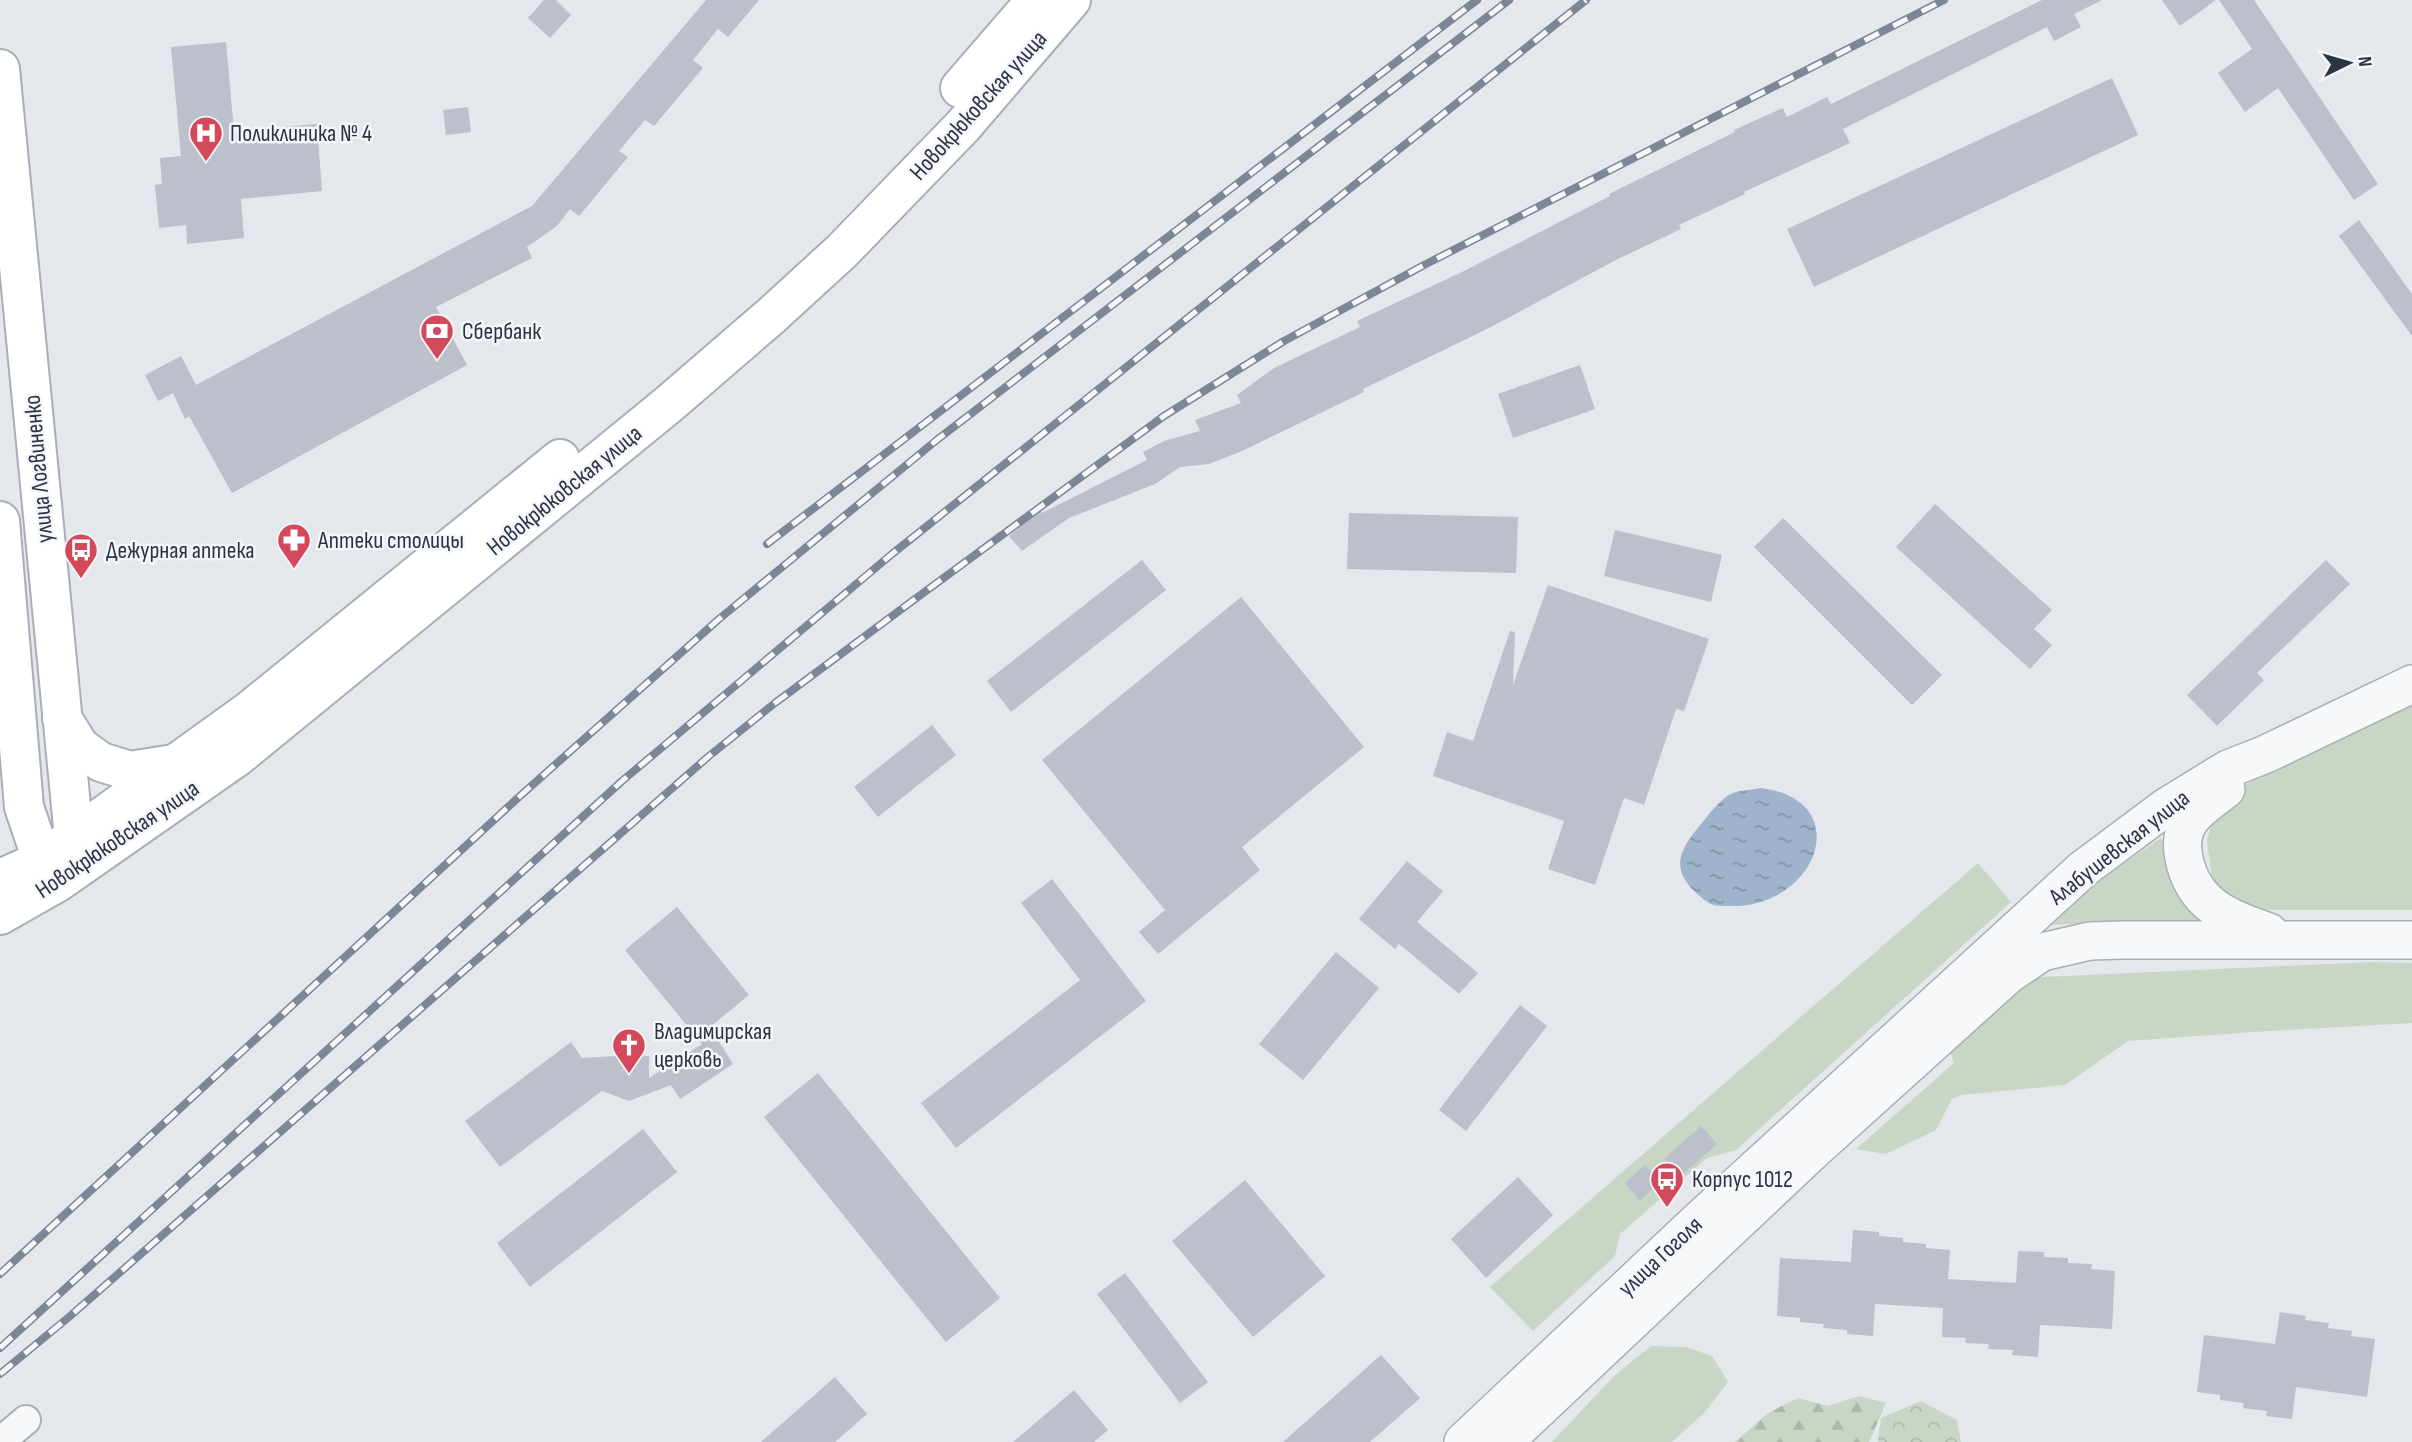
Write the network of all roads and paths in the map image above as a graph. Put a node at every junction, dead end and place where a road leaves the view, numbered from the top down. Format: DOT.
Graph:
graph roads {
  1 [pos="1036,0"];
  2 [pos="1071,0"];
  3 [pos="0,69"];
  4 [pos="13,339"];
  5 [pos="0,521"];
  6 [pos="2412,684"];
  7 [pos="62,718"];
  8 [pos="2266,754"];
  9 [pos="176,764"];
  10 [pos="24,807"];
  11 [pos="0,857"];
  12 [pos="63,862"];
  13 [pos="0,879"];
  14 [pos="0,915"];
  15 [pos="2292,939"];
  16 [pos="2412,940"];
  17 [pos="1984,960"];
  18 [pos="26,1420"];
  19 [pos="0,1441"];
  20 [pos="1463,1442"];
  21 [pos="1503,1442"];
  1 -- 9 [label="main road, Новокрюковская улица"];
  2 -- 12 [label="main road, Новокрюковская улица"];
  3 -- 4 [label="main road, улица Логвиненко"];
  4 -- 7 [label="main road, улица Логвиненко"];
  5 -- 10 [label="main road, улица Логвиненко"];
  6 -- 8 [label="street, Алабушевская улица"];
  7 -- 9 [label="main road"];
  7 -- 12 [label="main road, улица Логвиненко"];
  8 -- 15 [label="street, Алабушевская улица"];
  8 -- 17 [label="street, Алабушевская улица"];
  9 -- 12 [label="main road, Новокрюковская улица"];
  10 -- 11 [label="main road"];
  10 -- 12 [label="main road, улица Логвиненко"];
  12 -- 13 [label="main road"];
  12 -- 14 [label="main road, Новокрюковская улица"];
  15 -- 16 [label="street, Алабушевская улица"];
  15 -- 21 [label="street, Алабушевская улица"];
  17 -- 20 [label="street, улица Гоголя"];
  18 -- 19 [label="street"];
}
